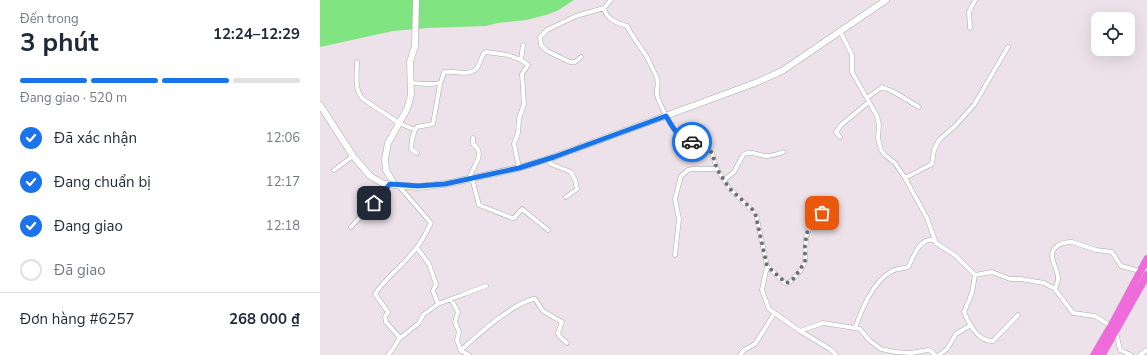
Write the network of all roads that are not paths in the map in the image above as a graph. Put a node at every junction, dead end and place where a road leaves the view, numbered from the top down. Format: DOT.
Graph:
graph roads {
  1 [pos="416,0"];
  2 [pos="611,0"];
  3 [pos="886,0"];
  4 [pos="975,0"];
  5 [pos="604,8"];
  6 [pos="970,28"];
  7 [pos="840,31"];
  8 [pos="523,45"];
  9 [pos="1008,47"];
  10 [pos="582,57"];
  11 [pos="520,60"];
  12 [pos="357,62"];
  13 [pos="411,83"];
  14 [pos="440,84"];
  15 [pos="868,100"];
  16 [pos="320,105"];
  17 [pos="919,107"];
  18 [pos="666,116"];
  19 [pos="399,123"];
  20 [pos="415,130"];
  21 [pos="840,137"];
  22 [pos="473,138"];
  23 [pos="783,152"];
  24 [pos="417,153"];
  25 [pos="353,156"];
  26 [pos="547,159"];
  27 [pos="519,168"];
  28 [pos="717,169"];
  29 [pos="334,170"];
  30 [pos="470,178"];
  31 [pos="905,178"];
  32 [pos="724,180"];
  33 [pos="394,184"];
  34 [pos="566,197"];
  35 [pos="822,213"];
  36 [pos="351,227"];
  37 [pos="548,230"];
  38 [pos="934,240"];
  39 [pos="417,248"];
  40 [pos="675,255"];
  41 [pos="1147,259"];
  42 [pos="767,266"];
  43 [pos="1144,273"];
  44 [pos="975,275"];
  45 [pos="486,286"];
  46 [pos="1055,289"];
  47 [pos="452,299"];
  48 [pos="438,304"];
  49 [pos="774,314"];
  50 [pos="1018,315"];
  51 [pos="971,325"];
  52 [pos="855,328"];
  53 [pos="1113,329"];
  54 [pos="800,331"];
  55 [pos="400,338"];
  56 [pos="567,343"];
  57 [pos="461,350"];
  58 [pos="1147,350"];
  59 [pos="388,355"];
  60 [pos="469,355"];
  61 [pos="740,355"];
  62 [pos="836,355"];
  63 [pos="935,355"];
  64 [pos="939,355"];
  65 [pos="1094,355"];
  66 [pos="1102,355"];
  67 [pos="1131,355"];
  68 [pos="1140,355"];
  1 -- 13 [label="street"];
  2 -- 5 [label="street"];
  3 -- 7 [label="street"];
  4 -- 6 [label="street"];
  5 -- 10 [label="street"];
  5 -- 18 [label="street"];
  7 -- 15 [label="street"];
  7 -- 18 [label="street"];
  8 -- 11 [label="street"];
  9 -- 31 [label="street"];
  11 -- 14 [label="street"];
  11 -- 27 [label="street"];
  12 -- 19 [label="street"];
  13 -- 14 [label="street"];
  13 -- 19 [label="street"];
  14 -- 20 [label="street"];
  15 -- 17 [label="street"];
  15 -- 21 [label="street"];
  15 -- 31 [label="street"];
  16 -- 25 [label="street"];
  18 -- 26 [label="street"];
  18 -- 28 [label="street"];
  19 -- 20 [label="street"];
  19 -- 33 [label="street"];
  20 -- 24 [label="street"];
  22 -- 30 [label="street"];
  23 -- 32 [label="street"];
  25 -- 29 [label="street"];
  25 -- 33 [label="street"];
  26 -- 27 [label="street"];
  26 -- 34 [label="street"];
  27 -- 30 [label="street"];
  28 -- 32 [label="street"];
  28 -- 40 [label="street"];
  30 -- 33 [label="street"];
  30 -- 37 [label="street"];
  31 -- 38 [label="street"];
  32 -- 42 [label="street"];
  33 -- 36 [label="street"];
  33 -- 39 [label="street"];
  35 -- 42 [label="street"];
  38 -- 44 [label="street"];
  38 -- 52 [label="street"];
  39 -- 48 [label="street"];
  39 -- 55 [label="street"];
  41 -- 43 [label="highway"];
  42 -- 49 [label="street"];
  43 -- 46 [label="street"];
  43 -- 53 [label="highway"];
  44 -- 46 [label="street"];
  44 -- 51 [label="street"];
  45 -- 47 [label="street"];
  46 -- 53 [label="street"];
  47 -- 48 [label="street"];
  47 -- 57 [label="street"];
  48 -- 55 [label="street"];
  49 -- 54 [label="street"];
  49 -- 61 [label="street"];
  50 -- 51 [label="street"];
  51 -- 64 [label="street"];
  52 -- 54 [label="street"];
  52 -- 63 [label="street"];
  53 -- 65 [label="highway"];
  53 -- 66 [label="highway"];
  53 -- 67 [label="street"];
  54 -- 62 [label="street"];
  55 -- 59 [label="street"];
  56 -- 57 [label="street"];
  57 -- 60 [label="street"];
  58 -- 68 [label="street"];
}
